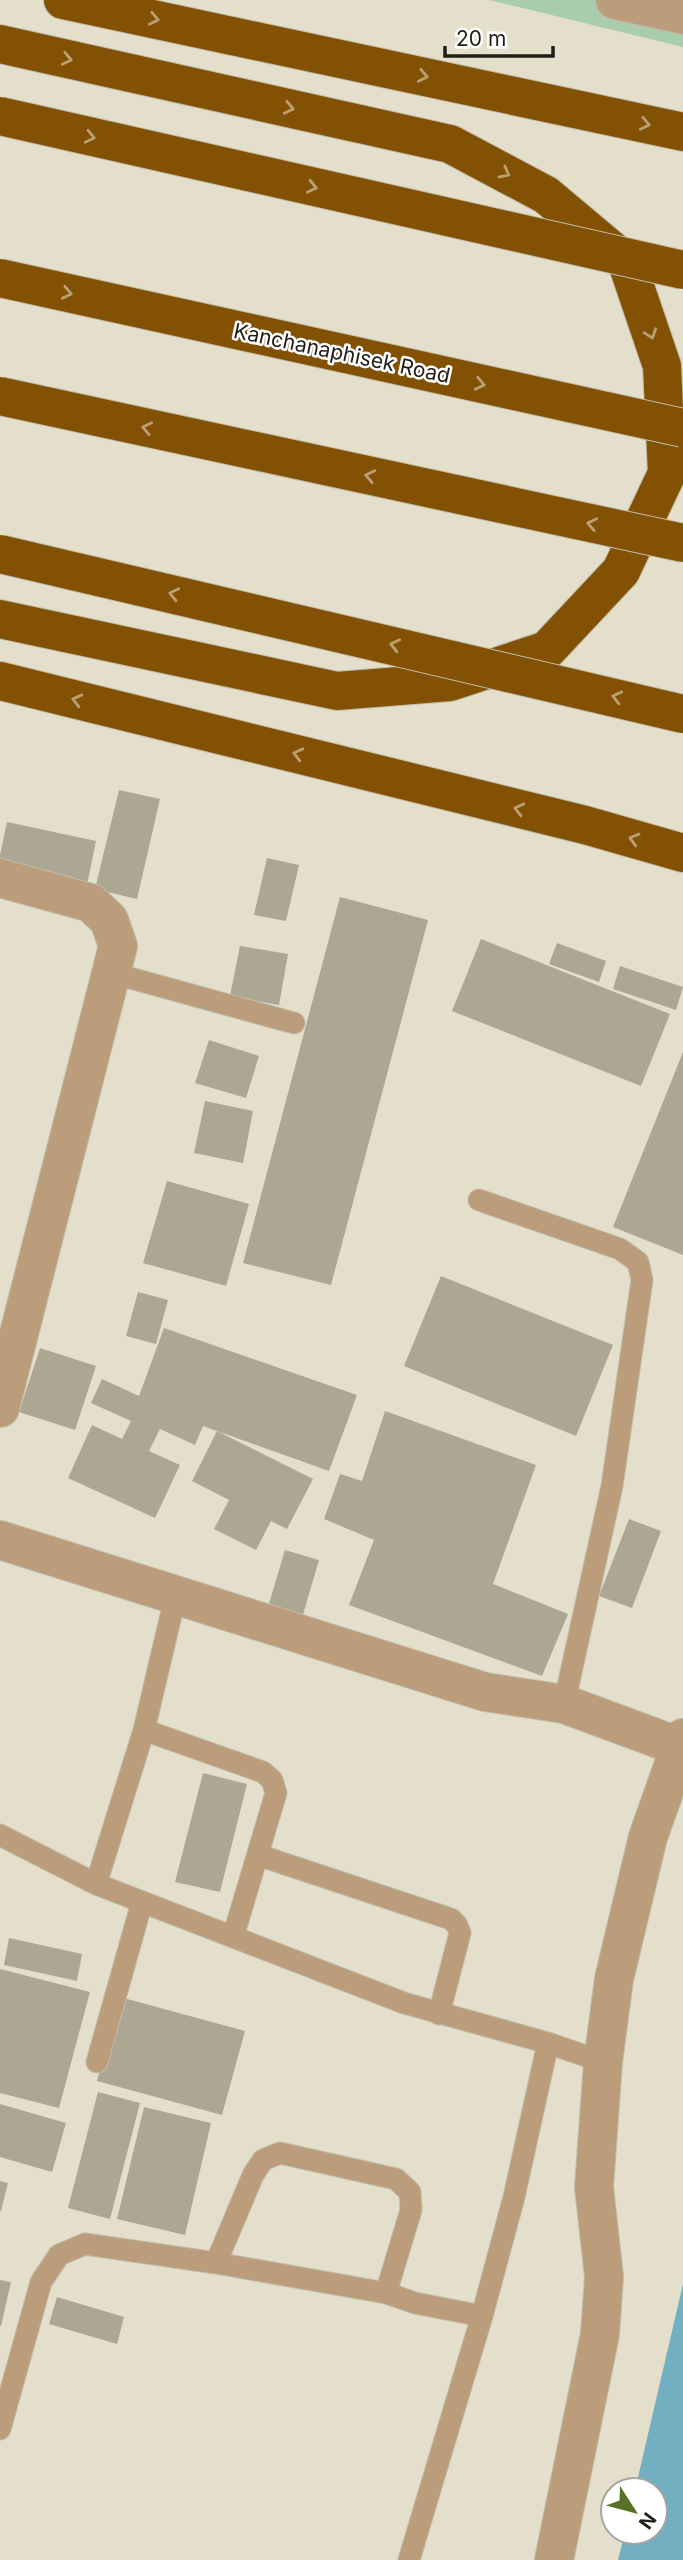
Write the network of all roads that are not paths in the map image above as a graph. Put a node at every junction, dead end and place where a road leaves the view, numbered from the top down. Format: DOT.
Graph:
graph roads {
  1 [pos="63,0"];
  2 [pos="615,0"];
  3 [pos="683,15"];
  4 [pos="0,44"];
  5 [pos="0,117"];
  6 [pos="683,132"];
  7 [pos="683,270"];
  8 [pos="0,278"];
  9 [pos="0,396"];
  10 [pos="683,428"];
  11 [pos="683,543"];
  12 [pos="0,554"];
  13 [pos="0,619"];
  14 [pos="0,681"];
  15 [pos="683,714"];
  16 [pos="683,853"];
  17 [pos="0,878"];
  18 [pos="111,973"];
  19 [pos="294,1023"];
  20 [pos="478,1200"];
  21 [pos="0,1408"];
  22 [pos="0,1540"];
  23 [pos="176,1594"];
  24 [pos="564,1704"];
  25 [pos="144,1730"];
  26 [pos="682,1743"];
  27 [pos="0,1835"];
  28 [pos="258,1855"];
  29 [pos="96,1884"];
  30 [pos="142,1902"];
  31 [pos="233,1937"];
  32 [pos="439,2014"];
  33 [pos="548,2043"];
  34 [pos="97,2062"];
  35 [pos="603,2062"];
  36 [pos="216,2263"];
  37 [pos="386,2293"];
  38 [pos="482,2316"];
  39 [pos="0,2429"];
  40 [pos="409,2560"];
  41 [pos="554,2560"];
  1 -- 6 [label="highway, one-way"];
  2 -- 3 [label="street"];
  4 -- 13 [label="highway, one-way"];
  5 -- 7 [label="highway, one-way, bridge"];
  8 -- 10 [label="highway, Kanchanaphisek Road, one-way, bridge"];
  11 -- 9 [label="highway, one-way, bridge"];
  15 -- 12 [label="highway, one-way, bridge"];
  16 -- 14 [label="highway, one-way"];
  17 -- 18 [label="street"];
  18 -- 19 [label="lane"];
  18 -- 21 [label="street"];
  20 -- 24 [label="lane"];
  22 -- 23 [label="street"];
  23 -- 24 [label="street"];
  23 -- 25 [label="lane"];
  24 -- 26 [label="street"];
  25 -- 28 [label="lane"];
  25 -- 29 [label="lane"];
  26 -- 35 [label="street"];
  27 -- 29 [label="lane"];
  28 -- 31 [label="lane"];
  28 -- 32 [label="lane"];
  29 -- 30 [label="lane"];
  30 -- 31 [label="lane"];
  30 -- 34 [label="lane"];
  31 -- 32 [label="lane"];
  32 -- 33 [label="lane"];
  33 -- 35 [label="lane"];
  33 -- 38 [label="lane"];
  35 -- 41 [label="street"];
  36 -- 37 [label="lane"];
  36 -- 37 [label="lane"];
  36 -- 39 [label="lane"];
  37 -- 38 [label="lane"];
  38 -- 40 [label="lane"];
}
